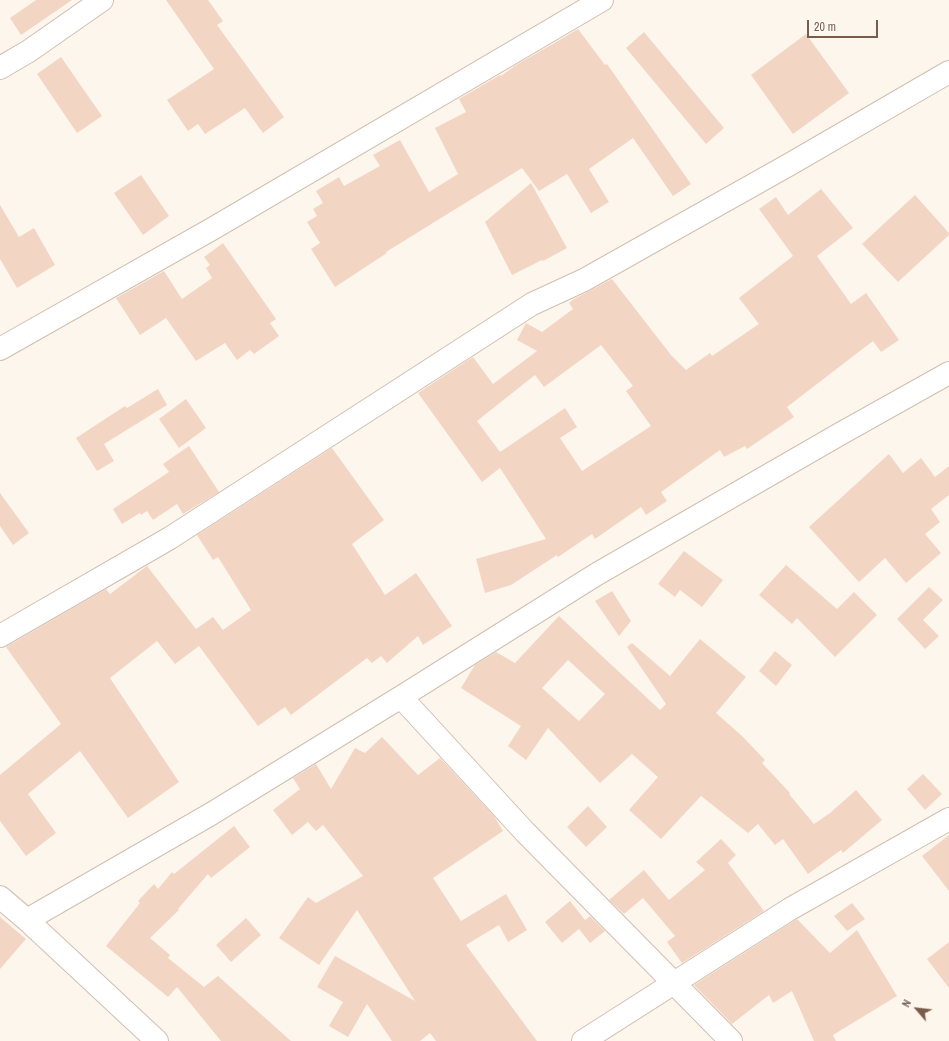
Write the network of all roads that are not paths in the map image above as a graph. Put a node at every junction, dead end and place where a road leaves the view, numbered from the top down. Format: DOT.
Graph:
graph roads {
  1 [pos="102,0"];
  2 [pos="602,0"];
  3 [pos="0,68"];
  4 [pos="949,72"];
  5 [pos="0,349"];
  6 [pos="949,373"];
  7 [pos="0,636"];
  8 [pos="401,697"];
  9 [pos="949,819"];
  10 [pos="0,897"];
  11 [pos="26,920"];
  12 [pos="674,983"];
  13 [pos="157,1041"];
  14 [pos="583,1041"];
  15 [pos="732,1041"];
  1 -- 3 [label="street"];
  2 -- 5 [label="street"];
  4 -- 7 [label="street"];
  6 -- 8 [label="street"];
  8 -- 11 [label="street"];
  8 -- 12 [label="street"];
  9 -- 12 [label="street"];
  10 -- 11 [label="street"];
  11 -- 13 [label="street"];
  12 -- 14 [label="street"];
  12 -- 15 [label="street"];
}
